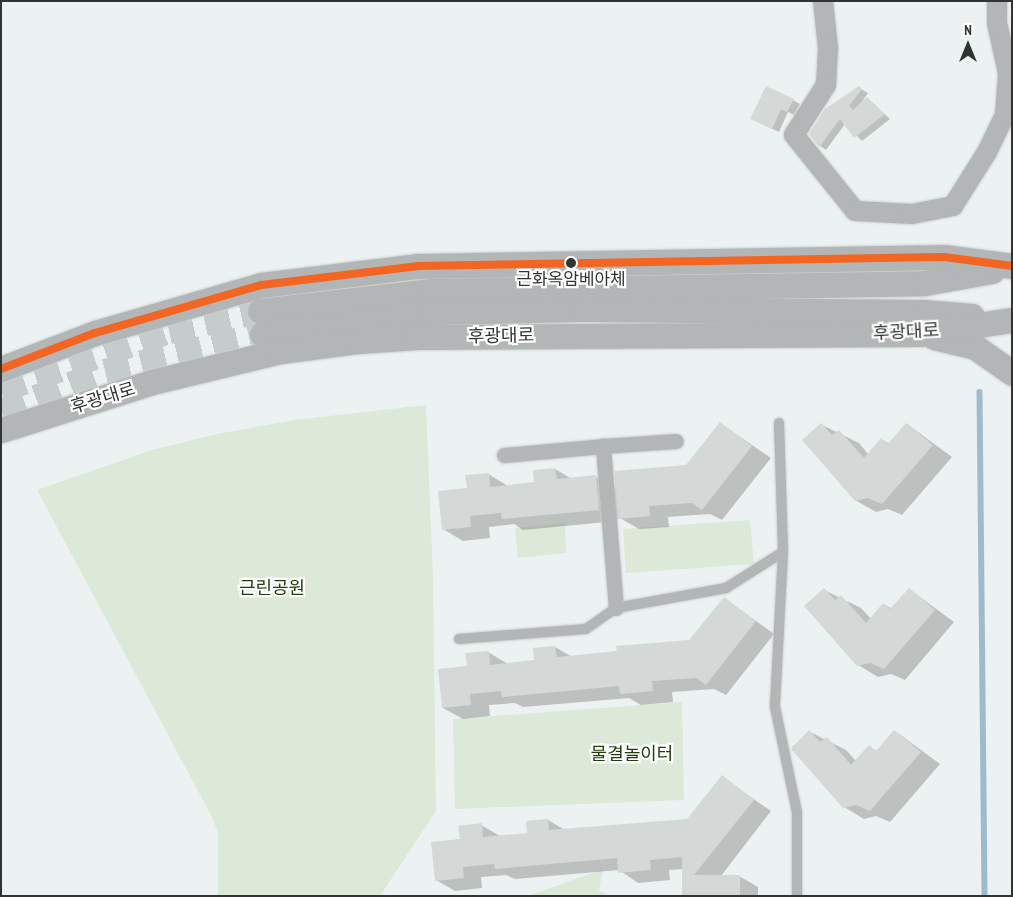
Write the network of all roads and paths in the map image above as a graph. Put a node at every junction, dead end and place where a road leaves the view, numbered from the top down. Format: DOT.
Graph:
graph roads {
  1 [pos="823,1"];
  2 [pos="997,1"];
  3 [pos="1012,266"];
  4 [pos="1012,319"];
  5 [pos="920,334"];
  6 [pos="1,370"];
  7 [pos="1012,373"];
  8 [pos="779,423"];
  9 [pos="1,430"];
  10 [pos="676,441"];
  11 [pos="603,446"];
  12 [pos="504,455"];
  13 [pos="783,552"];
  14 [pos="616,608"];
  15 [pos="458,639"];
  16 [pos="797,896"];
  1 -- 2 [label="street"];
  3 -- 4 [label="street, 후광대로"];
  3 -- 6 [label="street, 후광대로"];
  4 -- 5 [label="street, 후광대로"];
  5 -- 7 [label="street"];
  5 -- 9 [label="street, 후광대로"];
  8 -- 13 [label="lane"];
  10 -- 11 [label="street"];
  11 -- 12 [label="street"];
  11 -- 14 [label="street"];
  13 -- 14 [label="lane"];
  13 -- 16 [label="lane"];
  14 -- 15 [label="lane"];
}
